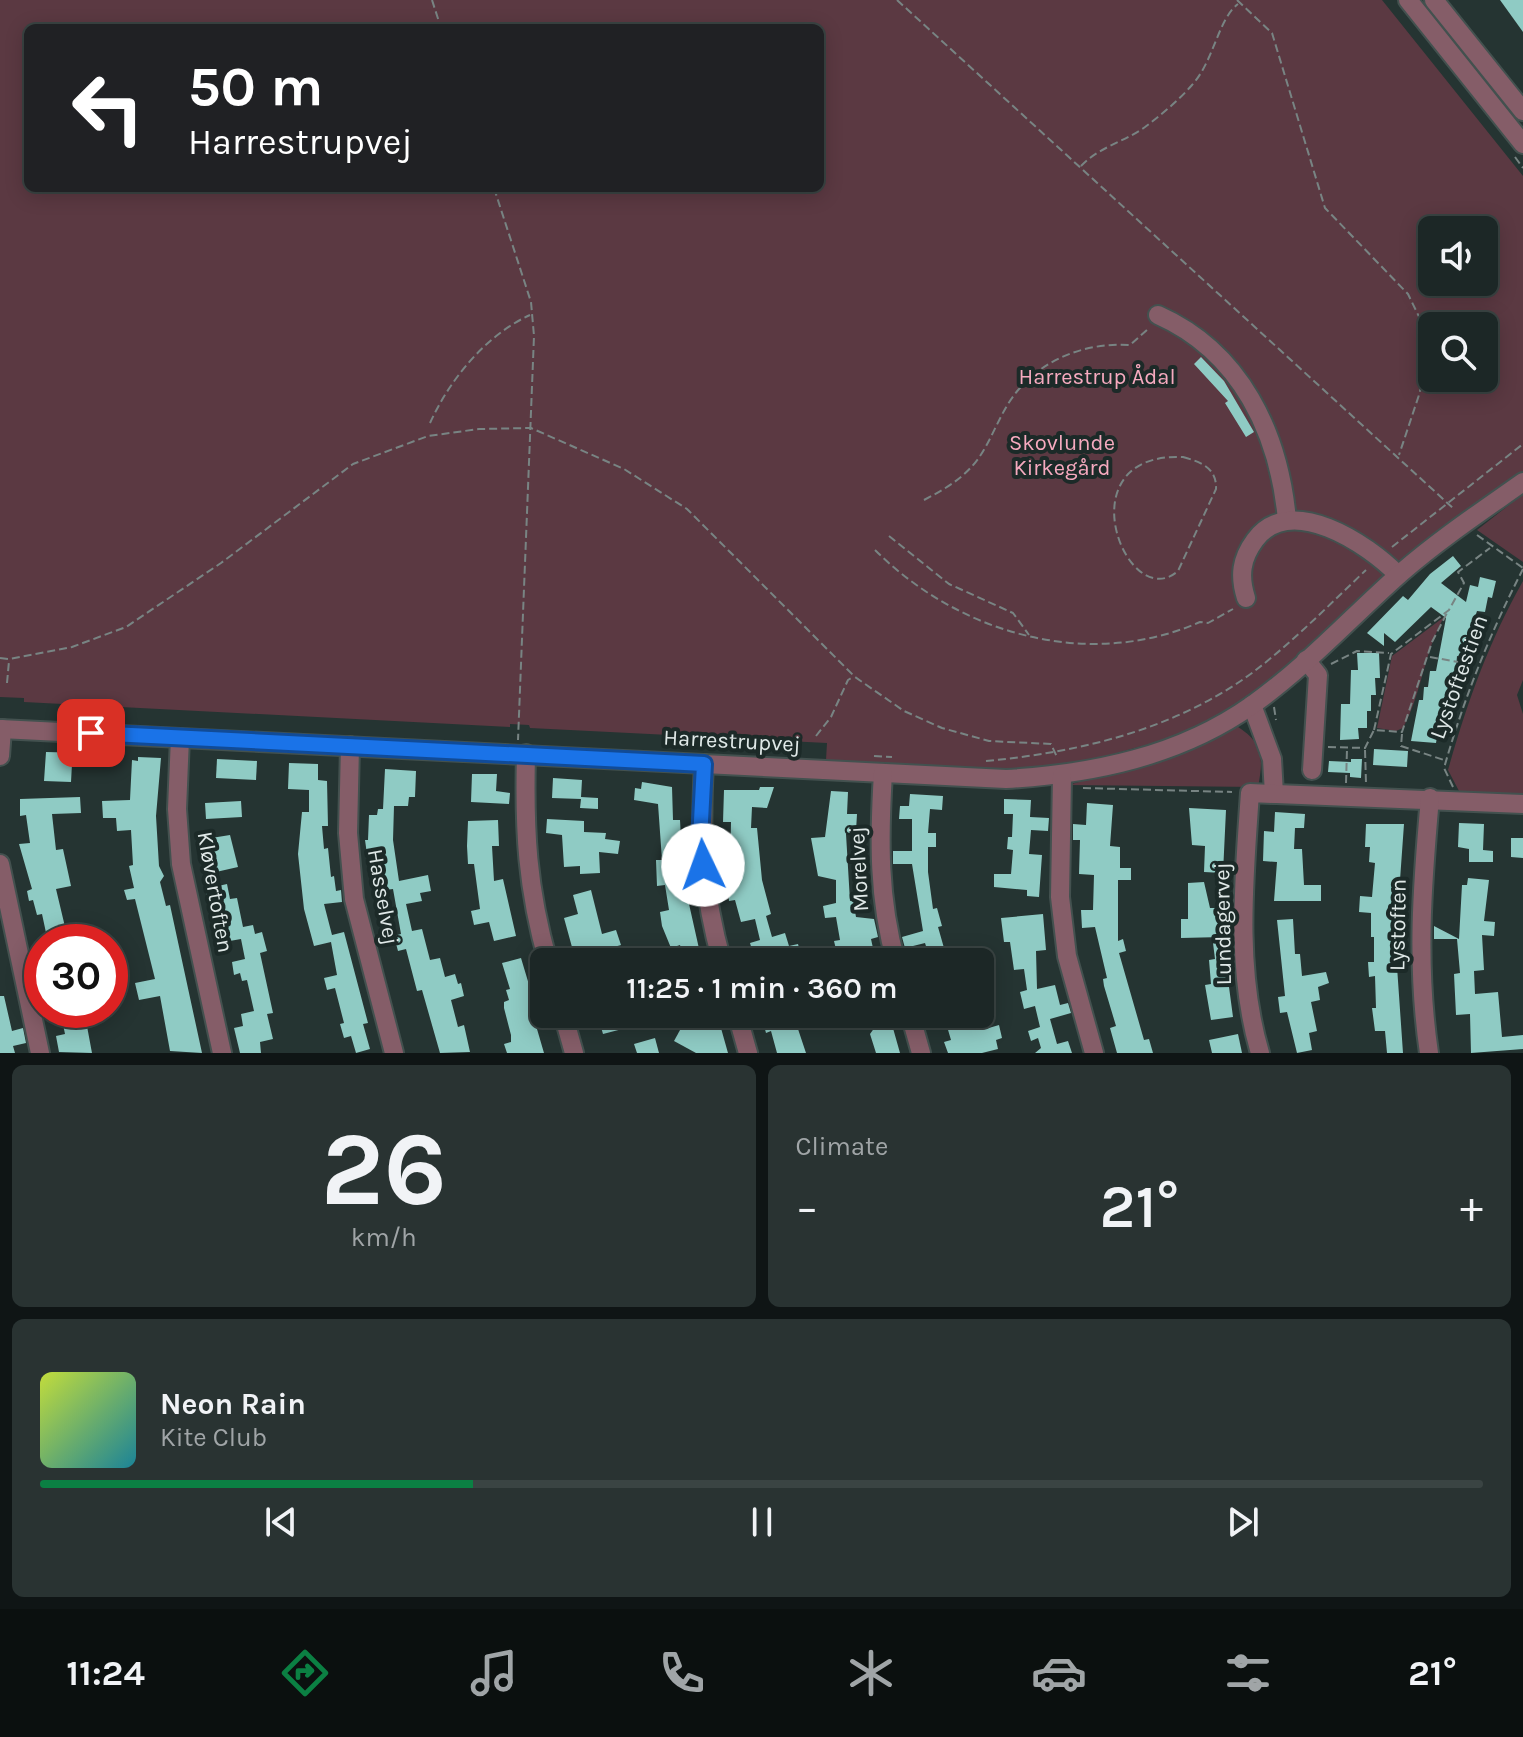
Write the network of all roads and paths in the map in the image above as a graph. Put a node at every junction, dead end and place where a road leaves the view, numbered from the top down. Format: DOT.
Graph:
graph roads {
  1 [pos="432,0"];
  2 [pos="897,0"];
  3 [pos="1408,0"];
  4 [pos="1434,0"];
  5 [pos="1238,1"];
  6 [pos="440,24"];
  7 [pos="1523,111"];
  8 [pos="1523,144"];
  9 [pos="1080,167"];
  10 [pos="495,192"];
  11 [pos="532,314"];
  12 [pos="1158,315"];
  13 [pos="430,423"];
  14 [pos="531,428"];
  15 [pos="1398,457"];
  16 [pos="1523,482"];
  17 [pos="1216,489"];
  18 [pos="924,500"];
  19 [pos="1287,520"];
  20 [pos="1466,523"];
  21 [pos="889,536"];
  22 [pos="1492,547"];
  23 [pos="875,550"];
  24 [pos="1523,568"];
  25 [pos="1398,575"];
  26 [pos="1246,598"];
  27 [pos="1449,610"];
  28 [pos="1030,636"];
  29 [pos="1391,654"];
  30 [pos="1429,657"];
  31 [pos="0,658"];
  32 [pos="9,659"];
  33 [pos="1477,666"];
  34 [pos="1312,668"];
  35 [pos="1251,674"];
  36 [pos="855,677"];
  37 [pos="7,683"];
  38 [pos="1252,705"];
  39 [pos="1,729"];
  40 [pos="1374,730"];
  41 [pos="1402,732"];
  42 [pos="816,736"];
  43 [pos="180,738"];
  44 [pos="350,746"];
  45 [pos="1313,747"];
  46 [pos="1347,748"];
  47 [pos="1365,748"];
  48 [pos="1056,752"];
  49 [pos="521,753"];
  50 [pos="867,755"];
  51 [pos="0,756"];
  52 [pos="896,757"];
  53 [pos="1446,761"];
  54 [pos="978,762"];
  55 [pos="704,764"];
  56 [pos="1312,770"];
  57 [pos="883,773"];
  58 [pos="1062,782"];
  59 [pos="1250,793"];
  60 [pos="1274,794"];
  61 [pos="1346,795"];
  62 [pos="1366,796"];
  63 [pos="1430,798"];
  64 [pos="1453,800"];
  65 [pos="1523,804"];
  66 [pos="0,864"];
  67 [pos="544,948"];
  68 [pos="718,948"];
  69 [pos="892,948"];
  70 [pos="567,1028"];
  71 [pos="741,1028"];
  72 [pos="914,1028"];
  73 [pos="40,1053"];
  74 [pos="222,1053"];
  75 [pos="394,1053"];
  76 [pos="574,1053"];
  77 [pos="748,1053"];
  78 [pos="921,1053"];
  79 [pos="1094,1053"];
  80 [pos="1260,1053"];
  81 [pos="1429,1053"];
  1 -- 6 [label="path"];
  2 -- 9 [label="path"];
  3 -- 8 [label="street"];
  4 -- 7 [label="street"];
  5 -- 9 [label="path"];
  5 -- 15 [label="path"];
  9 -- 15 [label="path"];
  10 -- 11 [label="path"];
  11 -- 13 [label="path"];
  11 -- 14 [label="path"];
  12 -- 18 [label="path"];
  12 -- 19 [label="street"];
  14 -- 32 [label="path"];
  14 -- 36 [label="path"];
  14 -- 49 [label="path"];
  15 -- 20 [label="path"];
  16 -- 20 [label="street, Harrestrupvej"];
  17 -- 17 [label="path"];
  19 -- 25 [label="street"];
  19 -- 26 [label="street"];
  20 -- 22 [label="path"];
  20 -- 25 [label="street, Harrestrupvej"];
  21 -- 28 [label="path"];
  22 -- 24 [label="path"];
  22 -- 27 [label="path"];
  23 -- 28 [label="path"];
  24 -- 33 [label="path, Lystoftestien"];
  25 -- 34 [label="street, Harrestrupvej"];
  26 -- 28 [label="path"];
  27 -- 29 [label="path"];
  27 -- 30 [label="path"];
  29 -- 34 [label="path"];
  29 -- 40 [label="path"];
  30 -- 33 [label="path"];
  30 -- 41 [label="path"];
  31 -- 32 [label="path"];
  32 -- 37 [label="path"];
  33 -- 53 [label="path, Lystoftestien"];
  34 -- 38 [label="street, Harrestrupvej"];
  34 -- 45 [label="street"];
  35 -- 48 [label="path"];
  36 -- 42 [label="path"];
  36 -- 48 [label="path"];
  38 -- 58 [label="street, Harrestrupvej"];
  38 -- 60 [label="street"];
  39 -- 43 [label="street, Harrestrupvej"];
  39 -- 51 [label="street"];
  40 -- 41 [label="path"];
  40 -- 47 [label="path"];
  41 -- 53 [label="path"];
  43 -- 44 [label="street, Harrestrupvej"];
  43 -- 74 [label="street, Kløvertoften"];
  44 -- 49 [label="street, Harrestrupvej"];
  44 -- 75 [label="street, Hasselvej"];
  45 -- 46 [label="path"];
  45 -- 56 [label="street"];
  46 -- 47 [label="path"];
  46 -- 61 [label="path"];
  47 -- 62 [label="path"];
  48 -- 54 [label="path"];
  49 -- 55 [label="street, Harrestrupvej"];
  49 -- 67 [label="street"];
  50 -- 52 [label="path"];
  53 -- 64 [label="path, Lystoftestien"];
  55 -- 57 [label="street, Harrestrupvej"];
  55 -- 68 [label="street"];
  57 -- 58 [label="street, Harrestrupvej"];
  57 -- 69 [label="street, Morelvej"];
  58 -- 59 [label="path"];
  58 -- 79 [label="street"];
  59 -- 60 [label="street"];
  59 -- 80 [label="street, Lundagervej"];
  60 -- 61 [label="street"];
  61 -- 62 [label="street"];
  62 -- 63 [label="street"];
  63 -- 64 [label="street"];
  63 -- 81 [label="street, Lystoften"];
  64 -- 65 [label="street"];
  66 -- 73 [label="street"];
  70 -- 76 [label="street"];
  71 -- 77 [label="street"];
  72 -- 78 [label="street"];
}
